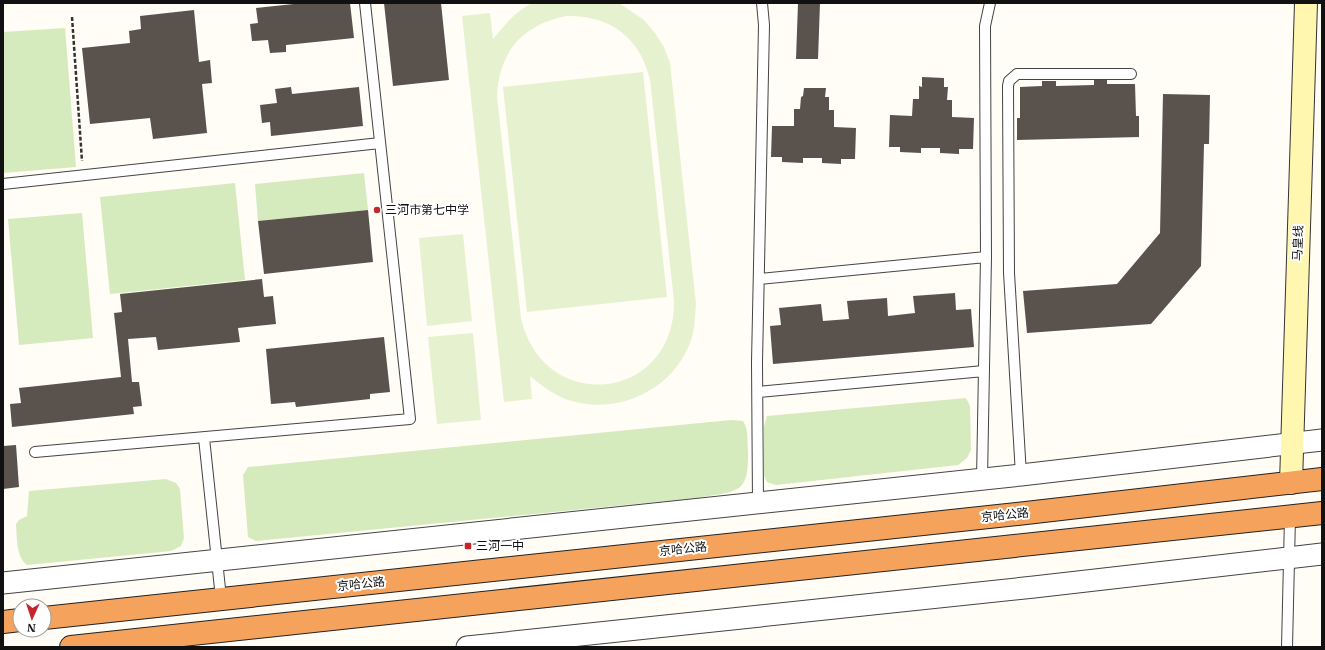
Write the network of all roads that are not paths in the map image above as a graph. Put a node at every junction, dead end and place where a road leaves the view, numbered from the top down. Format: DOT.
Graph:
graph roads {
  1 [pos="365,3"];
  2 [pos="762,3"];
  3 [pos="990,3"];
  4 [pos="1306,3"];
  5 [pos="1131,74"];
  6 [pos="380,143"];
  7 [pos="3,184"];
  8 [pos="986,257"];
  9 [pos="759,279"];
  10 [pos="984,371"];
  11 [pos="758,392"];
  12 [pos="204,438"];
  13 [pos="1322,440"];
  14 [pos="1292,444"];
  15 [pos="35,452"];
  16 [pos="1021,475"];
  17 [pos="982,479"];
  18 [pos="1322,479"];
  19 [pos="1291,483"];
  20 [pos="758,503"];
  21 [pos="1322,513"];
  22 [pos="1290,516"];
  23 [pos="1322,554"];
  24 [pos="1289,558"];
  25 [pos="217,560"];
  26 [pos="3,583"];
  27 [pos="221,598"];
  28 [pos="52,617"];
  29 [pos="71,647"];
  30 [pos="466,647"];
  31 [pos="1287,647"];
  1 -- 6 [label="lane"];
  2 -- 9 [label="lane"];
  3 -- 8 [label="lane"];
  4 -- 14 [label="main road, 马皇线"];
  5 -- 16 [label="lane"];
  6 -- 7 [label="lane"];
  6 -- 12 [label="lane"];
  8 -- 9 [label="lane"];
  8 -- 10 [label="lane"];
  9 -- 11 [label="lane"];
  10 -- 11 [label="lane"];
  10 -- 17 [label="lane"];
  11 -- 20 [label="lane"];
  12 -- 15 [label="lane"];
  12 -- 25 [label="lane"];
  13 -- 14 [label="street"];
  14 -- 16 [label="street"];
  14 -- 19 [label="main road, 马皇线"];
  16 -- 17 [label="street"];
  17 -- 20 [label="street"];
  18 -- 19 [label="highway, 京哈公路"];
  19 -- 27 [label="highway, 京哈公路"];
  20 -- 25 [label="street"];
  21 -- 22 [label="highway"];
  22 -- 24 [label="lane"];
  22 -- 29 [label="highway"];
  23 -- 24 [label="street"];
  24 -- 30 [label="street"];
  24 -- 31 [label="lane"];
  25 -- 26 [label="street"];
  25 -- 27 [label="lane"];
  27 -- 28 [label="highway, 京哈公路"];
}
